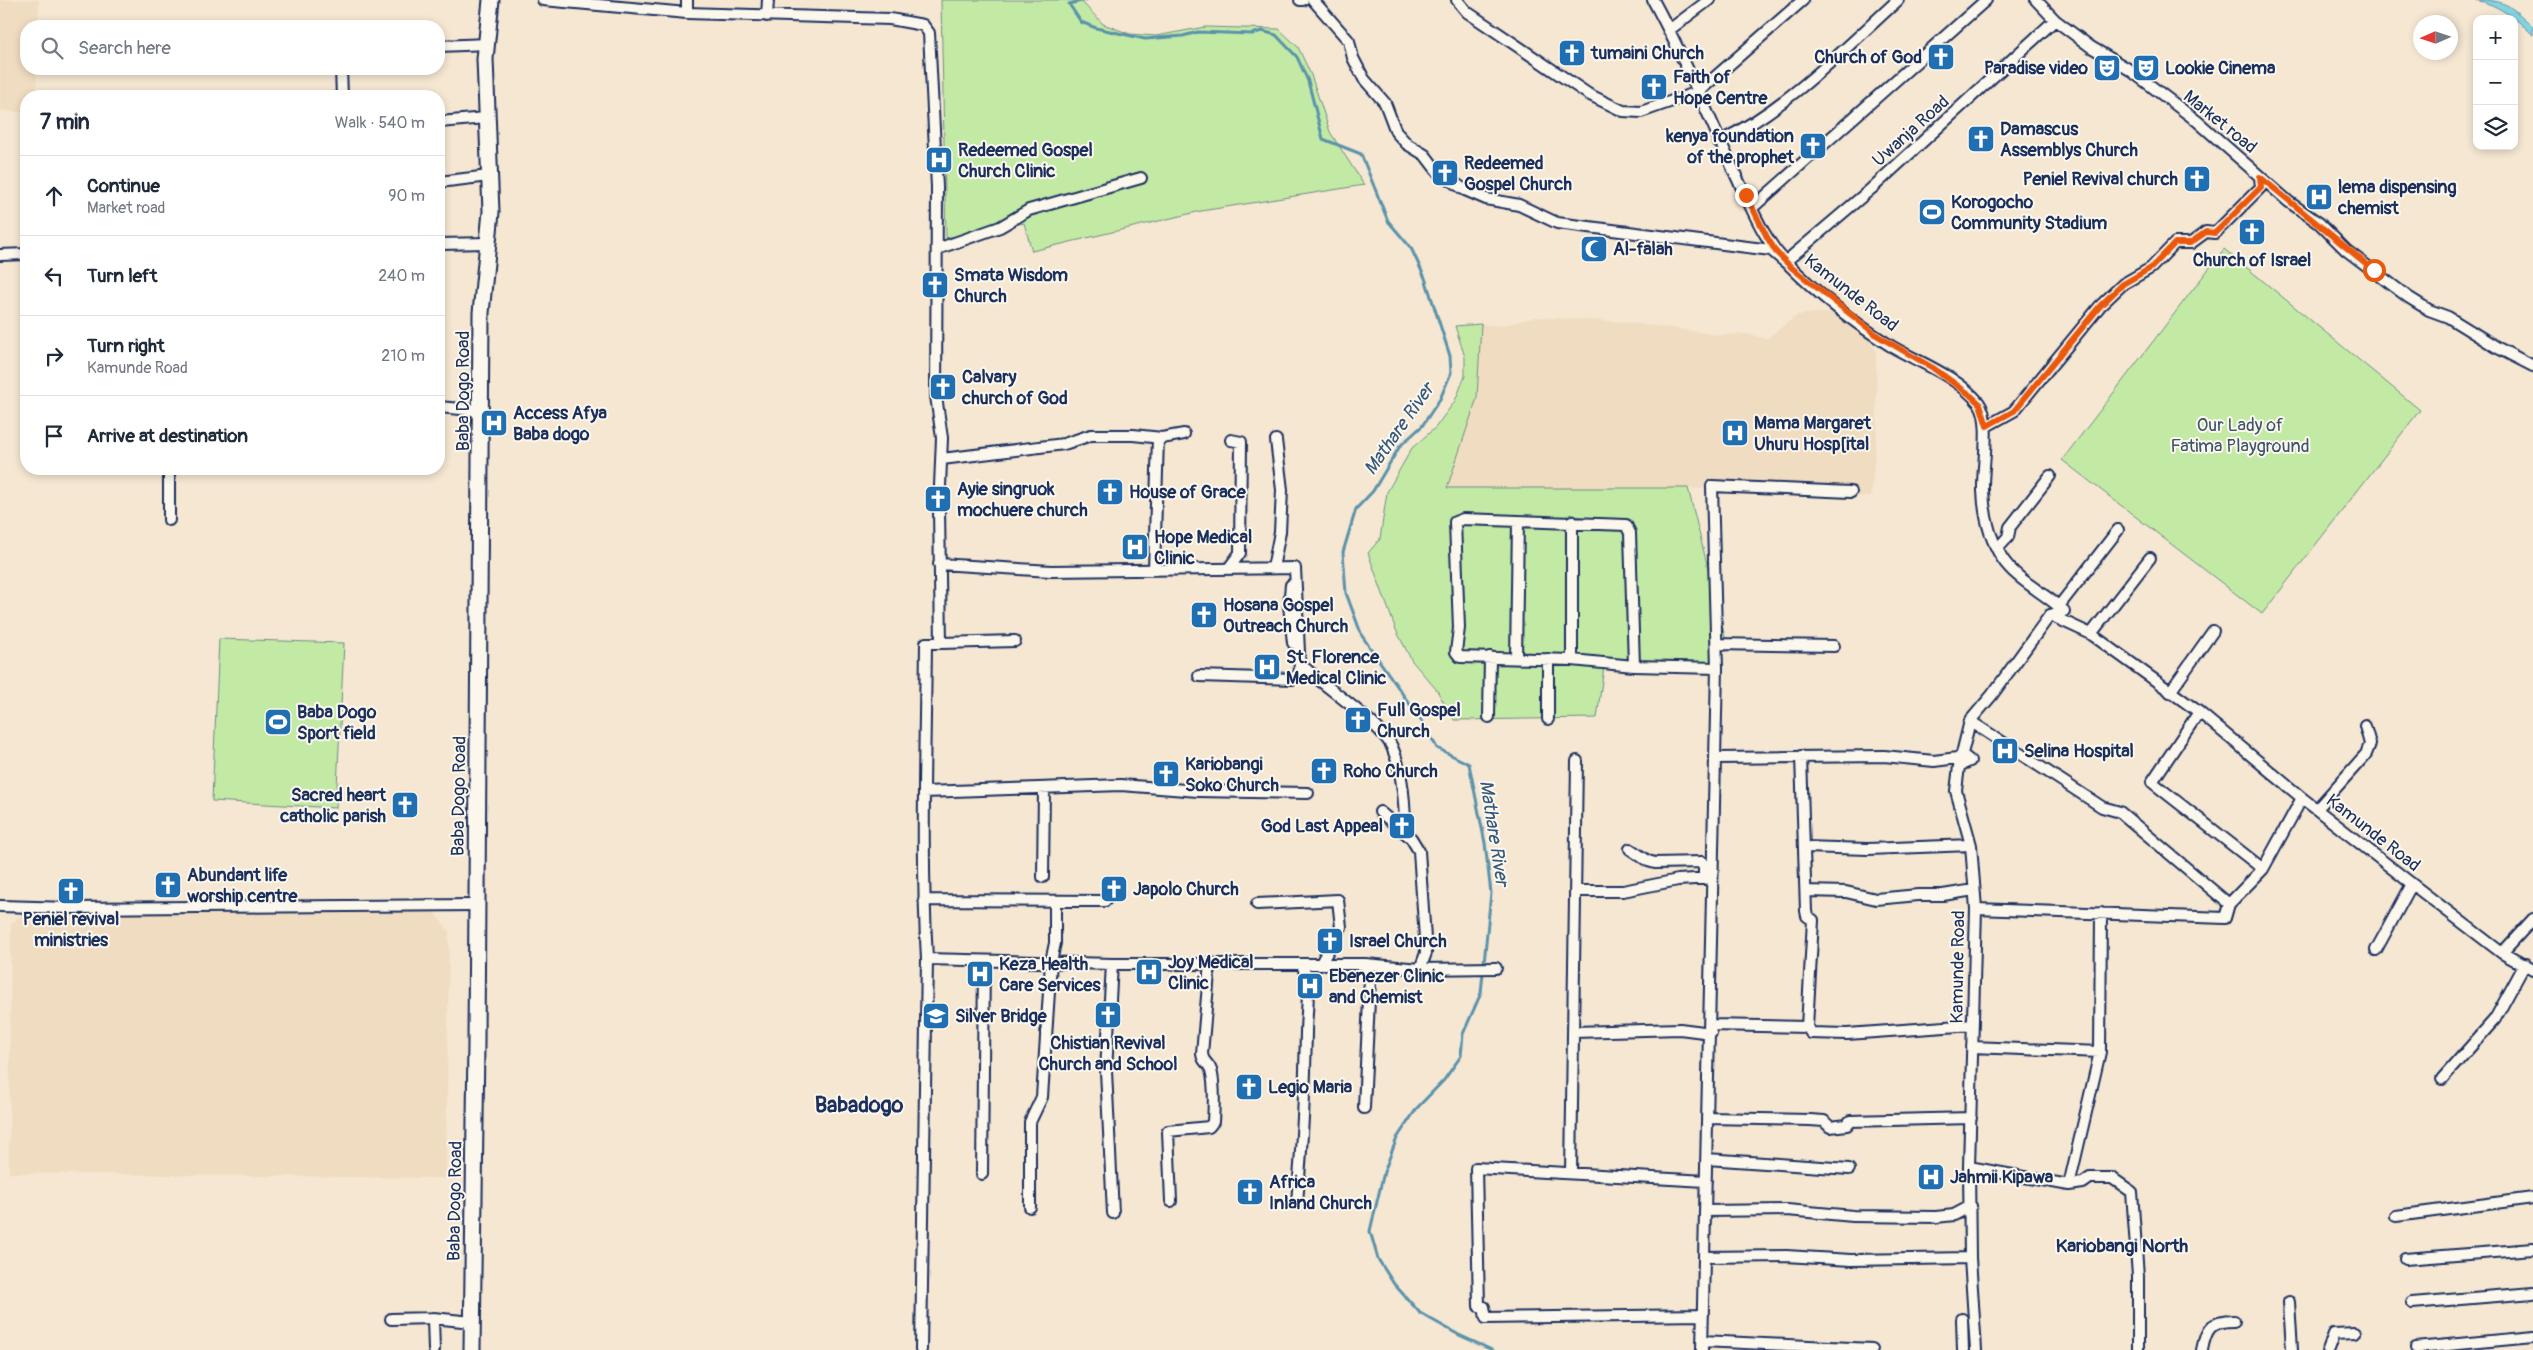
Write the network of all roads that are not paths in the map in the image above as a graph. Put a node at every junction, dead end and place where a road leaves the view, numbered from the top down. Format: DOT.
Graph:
graph roads {
  1 [pos="491,0"];
  2 [pos="543,0"];
  3 [pos="687,0"];
  4 [pos="768,0"];
  5 [pos="1313,0"];
  6 [pos="1457,0"];
  7 [pos="1653,0"];
  8 [pos="1709,0"];
  9 [pos="1803,0"];
  10 [pos="1898,0"];
  11 [pos="1986,0"];
  12 [pos="2036,0"];
  13 [pos="687,13"];
  14 [pos="767,16"];
  15 [pos="2055,20"];
  16 [pos="1669,30"];
  17 [pos="488,44"];
  18 [pos="445,46"];
  19 [pos="341,75"];
  20 [pos="342,90"];
  21 [pos="1698,92"];
  22 [pos="486,118"];
  23 [pos="445,121"];
  24 [pos="1720,142"];
  25 [pos="489,176"];
  26 [pos="2260,177"];
  27 [pos="1141,178"];
  28 [pos="445,181"];
  29 [pos="1752,208"];
  30 [pos="488,243"];
  31 [pos="445,244"];
  32 [pos="937,249"];
  33 [pos="20,254"];
  34 [pos="0,255"];
  35 [pos="1785,262"];
  36 [pos="2533,366"];
  37 [pos="445,408"];
  38 [pos="482,411"];
  39 [pos="1987,426"];
  40 [pos="1184,434"];
  41 [pos="1158,438"];
  42 [pos="1231,440"];
  43 [pos="1276,440"];
  44 [pos="942,459"];
  45 [pos="169,475"];
  46 [pos="2050,476"];
  47 [pos="1851,492"];
  48 [pos="169,520"];
  49 [pos="1572,521"];
  50 [pos="1518,522"];
  51 [pos="2118,530"];
  52 [pos="1997,549"];
  53 [pos="2150,558"];
  54 [pos="939,564"];
  55 [pos="1229,568"];
  56 [pos="1273,568"];
  57 [pos="1154,570"];
  58 [pos="1291,585"];
  59 [pos="2059,606"];
  60 [pos="2050,615"];
  61 [pos="2213,631"];
  62 [pos="2091,634"];
  63 [pos="1014,642"];
  64 [pos="941,643"];
  65 [pos="1717,644"];
  66 [pos="1834,646"];
  67 [pos="1490,657"];
  68 [pos="1516,658"];
  69 [pos="1548,659"];
  70 [pos="1572,660"];
  71 [pos="1634,666"];
  72 [pos="1717,668"];
  73 [pos="1303,671"];
  74 [pos="1199,676"];
  75 [pos="2170,692"];
  76 [pos="2200,712"];
  77 [pos="1489,717"];
  78 [pos="1548,719"];
  79 [pos="1970,720"];
  80 [pos="2365,726"];
  81 [pos="1801,756"];
  82 [pos="1717,758"];
  83 [pos="1577,761"];
  84 [pos="1959,766"];
  85 [pos="1044,788"];
  86 [pos="924,792"];
  87 [pos="1308,793"];
  88 [pos="2302,798"];
  89 [pos="2317,810"];
  90 [pos="1380,812"];
  91 [pos="1405,831"];
  92 [pos="1971,845"];
  93 [pos="1630,848"];
  94 [pos="1805,848"];
  95 [pos="2262,869"];
  96 [pos="1043,877"];
  97 [pos="1708,879"];
  98 [pos="2412,884"];
  99 [pos="1974,890"];
  100 [pos="1575,891"];
  101 [pos="1806,891"];
  102 [pos="924,900"];
  103 [pos="1055,901"];
  104 [pos="1105,901"];
  105 [pos="1257,904"];
  106 [pos="2229,904"];
  107 [pos="477,905"];
  108 [pos="0,906"];
  109 [pos="1976,909"];
  110 [pos="2101,913"];
  111 [pos="2533,919"];
  112 [pos="2376,950"];
  113 [pos="2502,953"];
  114 [pos="927,960"];
  115 [pos="984,960"];
  116 [pos="1051,962"];
  117 [pos="1210,962"];
  118 [pos="1112,964"];
  119 [pos="1365,964"];
  120 [pos="1302,965"];
  121 [pos="1320,965"];
  122 [pos="2529,967"];
  123 [pos="1494,968"];
  124 [pos="1420,969"];
  125 [pos="1974,1025"];
  126 [pos="1807,1027"];
  127 [pos="1711,1029"];
  128 [pos="1574,1032"];
  129 [pos="1972,1047"];
  130 [pos="2100,1052"];
  131 [pos="2442,1078"];
  132 [pos="1364,1108"];
  133 [pos="1708,1118"];
  134 [pos="1971,1118"];
  135 [pos="1707,1159"];
  136 [pos="1969,1167"];
  137 [pos="1849,1169"];
  138 [pos="1571,1173"];
  139 [pos="982,1174"];
  140 [pos="1706,1181"];
  141 [pos="2069,1185"];
  142 [pos="2533,1198"];
  143 [pos="1171,1200"];
  144 [pos="1297,1203"];
  145 [pos="1970,1206"];
  146 [pos="1030,1207"];
  147 [pos="1705,1211"];
  148 [pos="1113,1213"];
  149 [pos="2396,1216"];
  150 [pos="2533,1249"];
  151 [pos="1704,1257"];
  152 [pos="1970,1258"];
  153 [pos="2405,1259"];
  154 [pos="2533,1293"];
  155 [pos="2289,1302"];
  156 [pos="2412,1303"];
  157 [pos="1703,1315"];
  158 [pos="433,1318"];
  159 [pos="391,1319"];
  160 [pos="1962,1319"];
  161 [pos="2234,1321"];
  162 [pos="472,1322"];
  163 [pos="2355,1333"];
  164 [pos="2533,1337"];
  165 [pos="1702,1346"];
  166 [pos="2416,1348"];
  167 [pos="1872,1349"];
  168 [pos="434,1350"];
  169 [pos="472,1350"];
  170 [pos="921,1350"];
  171 [pos="1963,1350"];
  172 [pos="1976,1350"];
  173 [pos="2138,1350"];
  174 [pos="2202,1350"];
  175 [pos="2292,1350"];
  176 [pos="2328,1350"];
  1 -- 17 [label="street, Baba Dogo Road"];
  2 -- 13 [label="street"];
  3 -- 13 [label="street"];
  4 -- 14 [label="street"];
  5 -- 35 [label="street"];
  6 -- 21 [label="street"];
  7 -- 16 [label="street, Kamunde Road"];
  8 -- 16 [label="street"];
  9 -- 21 [label="street"];
  10 -- 24 [label="street"];
  11 -- 29 [label="street"];
  12 -- 15 [label="street, Market road"];
  13 -- 14 [label="street"];
  14 -- 32 [label="street"];
  15 -- 26 [label="street, Market road"];
  15 -- 35 [label="street, Uwanja Road"];
  16 -- 21 [label="street, Kamunde Road"];
  17 -- 18 [label="street"];
  17 -- 22 [label="street, Baba Dogo Road"];
  19 -- 20 [label="street"];
  21 -- 24 [label="street, Kamunde Road"];
  22 -- 23 [label="street"];
  22 -- 25 [label="street, Baba Dogo Road"];
  24 -- 29 [label="street, Kamunde Road"];
  25 -- 28 [label="street"];
  25 -- 30 [label="street, Baba Dogo Road"];
  26 -- 36 [label="street, Market road"];
  26 -- 39 [label="street"];
  27 -- 32 [label="street"];
  29 -- 35 [label="street, Kamunde Road"];
  30 -- 31 [label="street"];
  30 -- 38 [label="street, Baba Dogo Road"];
  32 -- 44 [label="street"];
  33 -- 34 [label="street"];
  35 -- 39 [label="street, Kamunde Road"];
  37 -- 38 [label="street"];
  38 -- 107 [label="street, Baba Dogo Road"];
  39 -- 52 [label="street, Kamunde Road"];
  40 -- 41 [label="street"];
  41 -- 44 [label="street"];
  41 -- 57 [label="street"];
  42 -- 55 [label="street"];
  43 -- 56 [label="street"];
  44 -- 54 [label="street"];
  45 -- 48 [label="street"];
  46 -- 52 [label="street"];
  47 -- 65 [label="street"];
  49 -- 50 [label="street"];
  49 -- 70 [label="street"];
  49 -- 71 [label="street"];
  50 -- 67 [label="street"];
  50 -- 68 [label="street"];
  51 -- 59 [label="street"];
  52 -- 59 [label="street, Kamunde Road"];
  53 -- 62 [label="street"];
  54 -- 57 [label="street"];
  54 -- 64 [label="street"];
  55 -- 56 [label="street"];
  55 -- 57 [label="street"];
  56 -- 73 [label="street"];
  58 -- 73 [label="street"];
  59 -- 60 [label="street, Kamunde Road"];
  60 -- 62 [label="street, Kamunde Road"];
  60 -- 79 [label="street, Kamunde Road"];
  61 -- 75 [label="street"];
  62 -- 75 [label="street, Kamunde Road"];
  63 -- 64 [label="street"];
  64 -- 86 [label="street"];
  65 -- 66 [label="street"];
  65 -- 72 [label="street"];
  67 -- 68 [label="street"];
  67 -- 77 [label="street"];
  68 -- 69 [label="street"];
  69 -- 70 [label="street"];
  69 -- 78 [label="street"];
  70 -- 71 [label="street"];
  71 -- 72 [label="street"];
  72 -- 82 [label="street"];
  73 -- 74 [label="street"];
  73 -- 91 [label="street"];
  75 -- 76 [label="street, Kamunde Road"];
  76 -- 88 [label="street, Kamunde Road"];
  76 -- 95 [label="street"];
  79 -- 84 [label="street, Kamunde Road"];
  79 -- 106 [label="street"];
  80 -- 89 [label="street"];
  81 -- 82 [label="street"];
  81 -- 84 [label="street"];
  81 -- 94 [label="street"];
  82 -- 97 [label="street"];
  83 -- 100 [label="street"];
  84 -- 92 [label="street, Kamunde Road"];
  85 -- 86 [label="street"];
  85 -- 87 [label="street"];
  85 -- 96 [label="street"];
  86 -- 102 [label="street"];
  88 -- 89 [label="street, Kamunde Road"];
  88 -- 95 [label="street"];
  89 -- 98 [label="street, Kamunde Road"];
  90 -- 124 [label="street"];
  92 -- 94 [label="street"];
  92 -- 99 [label="street, Kamunde Road"];
  93 -- 97 [label="street"];
  94 -- 101 [label="street"];
  95 -- 106 [label="street"];
  97 -- 100 [label="street"];
  97 -- 127 [label="street"];
  98 -- 112 [label="street"];
  98 -- 113 [label="street, Kamunde Road"];
  99 -- 101 [label="street"];
  99 -- 109 [label="street, Kamunde Road"];
  100 -- 128 [label="street"];
  101 -- 126 [label="street"];
  102 -- 103 [label="street"];
  102 -- 114 [label="street"];
  103 -- 104 [label="street"];
  103 -- 116 [label="street"];
  105 -- 121 [label="street"];
  106 -- 110 [label="street"];
  107 -- 108 [label="street"];
  107 -- 162 [label="street, Baba Dogo Road"];
  109 -- 110 [label="street"];
  109 -- 125 [label="street, Kamunde Road"];
  110 -- 130 [label="street"];
  111 -- 113 [label="street"];
  113 -- 122 [label="street, Kamunde Road"];
  114 -- 115 [label="street"];
  114 -- 170 [label="street"];
  115 -- 116 [label="street"];
  115 -- 139 [label="street"];
  116 -- 118 [label="street"];
  116 -- 146 [label="street"];
  117 -- 118 [label="street"];
  117 -- 120 [label="street"];
  117 -- 143 [label="street"];
  118 -- 148 [label="street"];
  119 -- 121 [label="street"];
  119 -- 124 [label="street"];
  119 -- 132 [label="street"];
  120 -- 121 [label="street"];
  120 -- 144 [label="street"];
  122 -- 131 [label="street"];
  123 -- 124 [label="street"];
  125 -- 126 [label="street"];
  125 -- 129 [label="street, Kamunde Road"];
  126 -- 127 [label="street"];
  127 -- 128 [label="street"];
  127 -- 133 [label="street"];
  128 -- 138 [label="street"];
  129 -- 130 [label="street"];
  129 -- 134 [label="street, Kamunde Road"];
  130 -- 141 [label="street"];
  133 -- 134 [label="street"];
  133 -- 135 [label="street"];
  134 -- 136 [label="street, Kamunde Road"];
  135 -- 137 [label="street"];
  135 -- 140 [label="street"];
  136 -- 141 [label="street"];
  136 -- 145 [label="street, Kamunde Road"];
  138 -- 140 [label="street"];
  138 -- 157 [label="street"];
  140 -- 147 [label="street"];
  141 -- 173 [label="street"];
  142 -- 149 [label="street"];
  145 -- 147 [label="street"];
  145 -- 152 [label="street, Kamunde Road"];
  147 -- 151 [label="street"];
  150 -- 153 [label="street"];
  151 -- 152 [label="street"];
  151 -- 157 [label="street"];
  152 -- 172 [label="street, Kamunde Road"];
  154 -- 156 [label="street"];
  155 -- 175 [label="street"];
  157 -- 165 [label="street"];
  158 -- 159 [label="street"];
  158 -- 162 [label="street"];
  158 -- 168 [label="street"];
  160 -- 171 [label="street"];
  161 -- 174 [label="street"];
  162 -- 169 [label="street, Baba Dogo Road"];
  163 -- 176 [label="street"];
  164 -- 166 [label="street"];
  165 -- 167 [label="street"];
}
